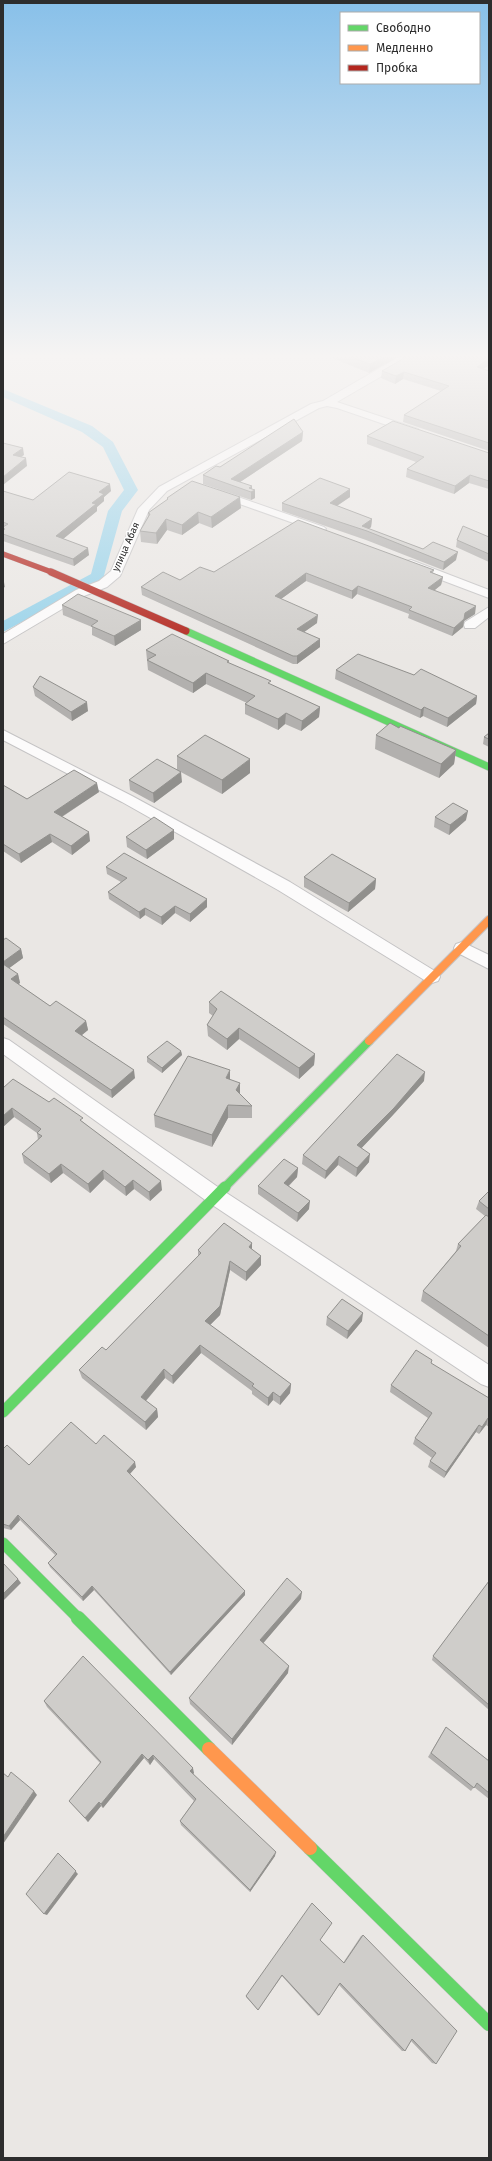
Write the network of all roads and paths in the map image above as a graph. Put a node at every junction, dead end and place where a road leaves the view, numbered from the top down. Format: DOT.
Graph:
graph roads {
  1 [pos="221,458"];
  2 [pos="179,481"];
  3 [pos="194,486"];
  4 [pos="209,490"];
  5 [pos="334,534"];
  6 [pos="3,554"];
  7 [pos="401,560"];
  8 [pos="88,588"];
  9 [pos="489,594"];
  10 [pos="489,611"];
  11 [pos="470,626"];
  12 [pos="3,640"];
  13 [pos="3,734"];
  14 [pos="489,767"];
  15 [pos="489,920"];
  16 [pos="462,948"];
  17 [pos="489,962"];
  18 [pos="432,977"];
  19 [pos="3,1045"];
  20 [pos="215,1196"];
  21 [pos="489,1377"];
  22 [pos="3,1412"];
  23 [pos="3,1543"];
  24 [pos="489,2024"];
  1 -- 2 [label="street, улица Абая"];
  2 -- 3 [label="street"];
  2 -- 8 [label="street, улица Абая"];
  4 -- 5 [label="street"];
  6 -- 8 [label="street"];
  7 -- 9 [label="street"];
  8 -- 12 [label="street, улица Абая"];
  8 -- 14 [label="street"];
  10 -- 11 [label="street"];
  13 -- 18 [label="street"];
  15 -- 16 [label="street"];
  16 -- 17 [label="street"];
  16 -- 18 [label="street"];
  18 -- 20 [label="street"];
  19 -- 20 [label="street"];
  20 -- 21 [label="street"];
  20 -- 22 [label="street"];
  23 -- 24 [label="street"];
}
